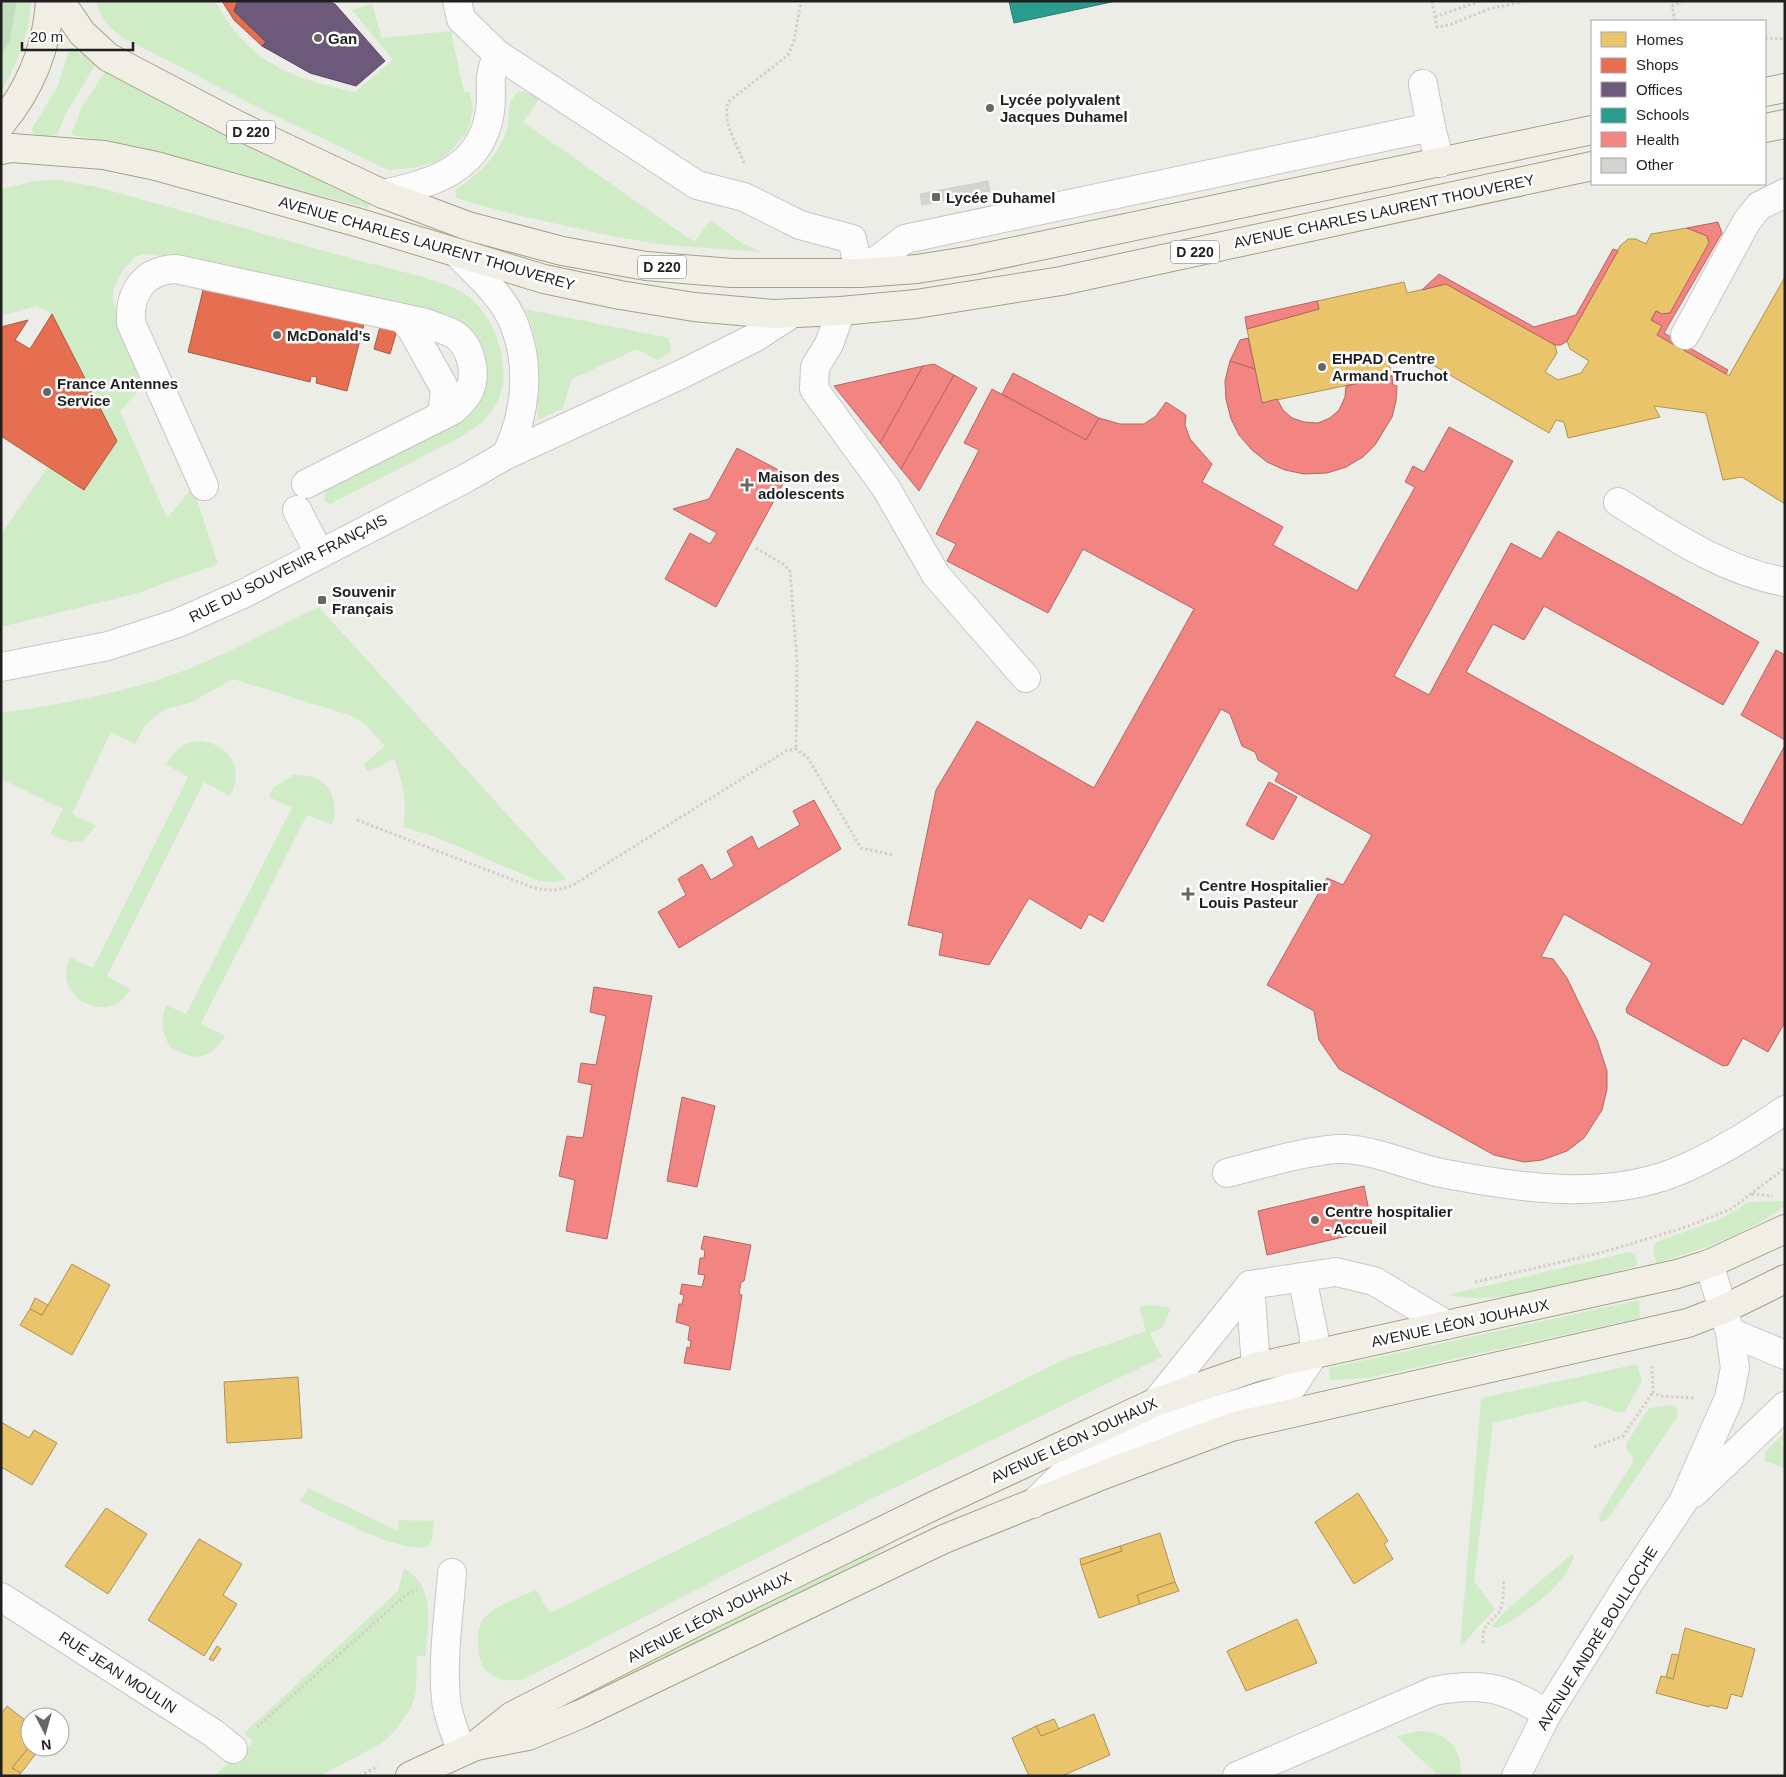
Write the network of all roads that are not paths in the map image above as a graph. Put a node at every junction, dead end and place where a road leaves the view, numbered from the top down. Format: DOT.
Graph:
graph roads {
  1 [pos="50,1"];
  2 [pos="60,1"];
  3 [pos="459,10"];
  4 [pos="497,54"];
  5 [pos="1423,84"];
  6 [pos="1785,88"];
  7 [pos="1766,92"];
  8 [pos="1,124"];
  9 [pos="1785,124"];
  10 [pos="1431,127"];
  11 [pos="1766,128"];
  12 [pos="1591,130"];
  13 [pos="1,150"];
  14 [pos="1440,163"];
  15 [pos="1591,166"];
  16 [pos="1785,193"];
  17 [pos="383,194"];
  18 [pos="459,255"];
  19 [pos="860,273"];
  20 [pos="842,311"];
  21 [pos="793,314"];
  22 [pos="403,318"];
  23 [pos="1685,335"];
  24 [pos="442,416"];
  25 [pos="506,454"];
  26 [pos="306,484"];
  27 [pos="204,486"];
  28 [pos="1618,502"];
  29 [pos="297,510"];
  30 [pos="319,553"];
  31 [pos="1785,582"];
  32 [pos="1,668"];
  33 [pos="1026,678"];
  34 [pos="1785,1110"];
  35 [pos="1227,1173"];
  36 [pos="1785,1229"];
  37 [pos="1709,1264"];
  38 [pos="1302,1277"];
  39 [pos="1785,1279"];
  40 [pos="1250,1285"];
  41 [pos="1727,1320"];
  42 [pos="1447,1325"];
  43 [pos="1314,1354"];
  44 [pos="1785,1355"];
  45 [pos="1256,1367"];
  46 [pos="1156,1402"];
  47 [pos="1785,1406"];
  48 [pos="1684,1502"];
  49 [pos="1032,1505"];
  50 [pos="452,1572"];
  51 [pos="1,1597"];
  52 [pos="1547,1714"];
  53 [pos="233,1749"];
  54 [pos="467,1750"];
  55 [pos="410,1776"];
  56 [pos="1237,1776"];
  57 [pos="1516,1776"];
  1 -- 8 [label="main road"];
  2 -- 17 [label="main road, AVENUE CHARLES LAURENT THOUVEREY / D 220"];
  3 -- 4 [label="street"];
  4 -- 17 [label="street"];
  4 -- 19 [label="street"];
  5 -- 10 [label="street"];
  6 -- 7 [label="main road"];
  9 -- 11 [label="main road"];
  10 -- 14 [label="street"];
  10 -- 19 [label="street"];
  12 -- 14 [label="main road, AVENUE CHARLES LAURENT THOUVEREY / D 220"];
  13 -- 18 [label="main road, AVENUE CHARLES LAURENT THOUVEREY / D 220"];
  14 -- 19 [label="main road, AVENUE CHARLES LAURENT THOUVEREY / D 220"];
  15 -- 20 [label="main road, AVENUE CHARLES LAURENT THOUVEREY / D 220"];
  16 -- 23 [label="street"];
  17 -- 19 [label="main road, AVENUE CHARLES LAURENT THOUVEREY / D 220"];
  18 -- 21 [label="main road, AVENUE CHARLES LAURENT THOUVEREY / D 220"];
  18 -- 25 [label="street"];
  20 -- 21 [label="main road, AVENUE CHARLES LAURENT THOUVEREY / D 220"];
  20 -- 33 [label="street"];
  21 -- 25 [label="street, RUE DU SOUVENIR FRANÇAIS"];
  22 -- 24 [label="street"];
  22 -- 24 [label="street"];
  22 -- 27 [label="street"];
  24 -- 26 [label="street"];
  25 -- 30 [label="street, RUE DU SOUVENIR FRANÇAIS"];
  28 -- 31 [label="street"];
  29 -- 30 [label="street"];
  30 -- 32 [label="street, RUE DU SOUVENIR FRANÇAIS"];
  34 -- 35 [label="street"];
  36 -- 37 [label="main road, AVENUE LÉON JOUHAUX"];
  37 -- 41 [label="street"];
  37 -- 42 [label="main road, AVENUE LÉON JOUHAUX"];
  38 -- 40 [label="street"];
  38 -- 42 [label="street"];
  38 -- 43 [label="street"];
  39 -- 41 [label="main road"];
  40 -- 45 [label="street"];
  40 -- 46 [label="street"];
  41 -- 44 [label="street"];
  41 -- 48 [label="street"];
  41 -- 49 [label="main road"];
  42 -- 43 [label="main road, AVENUE LÉON JOUHAUX"];
  43 -- 45 [label="main road, AVENUE LÉON JOUHAUX"];
  43 -- 49 [label="street"];
  45 -- 46 [label="main road, AVENUE LÉON JOUHAUX"];
  46 -- 54 [label="main road, AVENUE LÉON JOUHAUX"];
  47 -- 48 [label="street"];
  48 -- 52 [label="street, AVENUE ANDRÉ BOULLOCHE"];
  49 -- 54 [label="main road"];
  50 -- 54 [label="street"];
  51 -- 53 [label="street, RUE JEAN MOULIN"];
  52 -- 56 [label="street"];
  52 -- 57 [label="street, AVENUE ANDRÉ BOULLOCHE"];
  54 -- 55 [label="main road, AVENUE LÉON JOUHAUX"];
}
